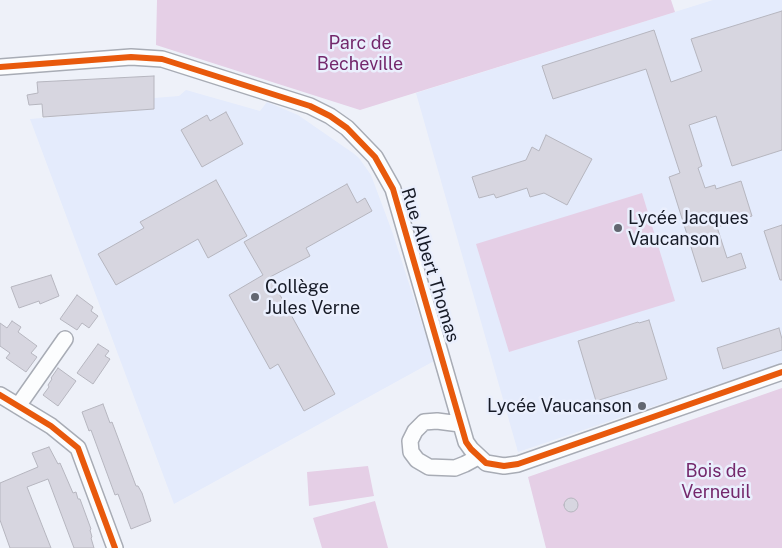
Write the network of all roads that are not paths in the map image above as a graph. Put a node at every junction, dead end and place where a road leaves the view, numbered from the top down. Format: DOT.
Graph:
graph roads {
  1 [pos="0,67"];
  2 [pos="65,339"];
  3 [pos="782,372"];
  4 [pos="0,395"];
  5 [pos="18,406"];
  6 [pos="460,424"];
  7 [pos="478,457"];
  8 [pos="111,546"];
  1 -- 6 [label="street, Rue Albert Thomas"];
  2 -- 5 [label="street"];
  3 -- 7 [label="street"];
  4 -- 5 [label="street"];
  5 -- 8 [label="street"];
  6 -- 7 [label="street, Rue Albert Thomas"];
  6 -- 7 [label="street"];
}
